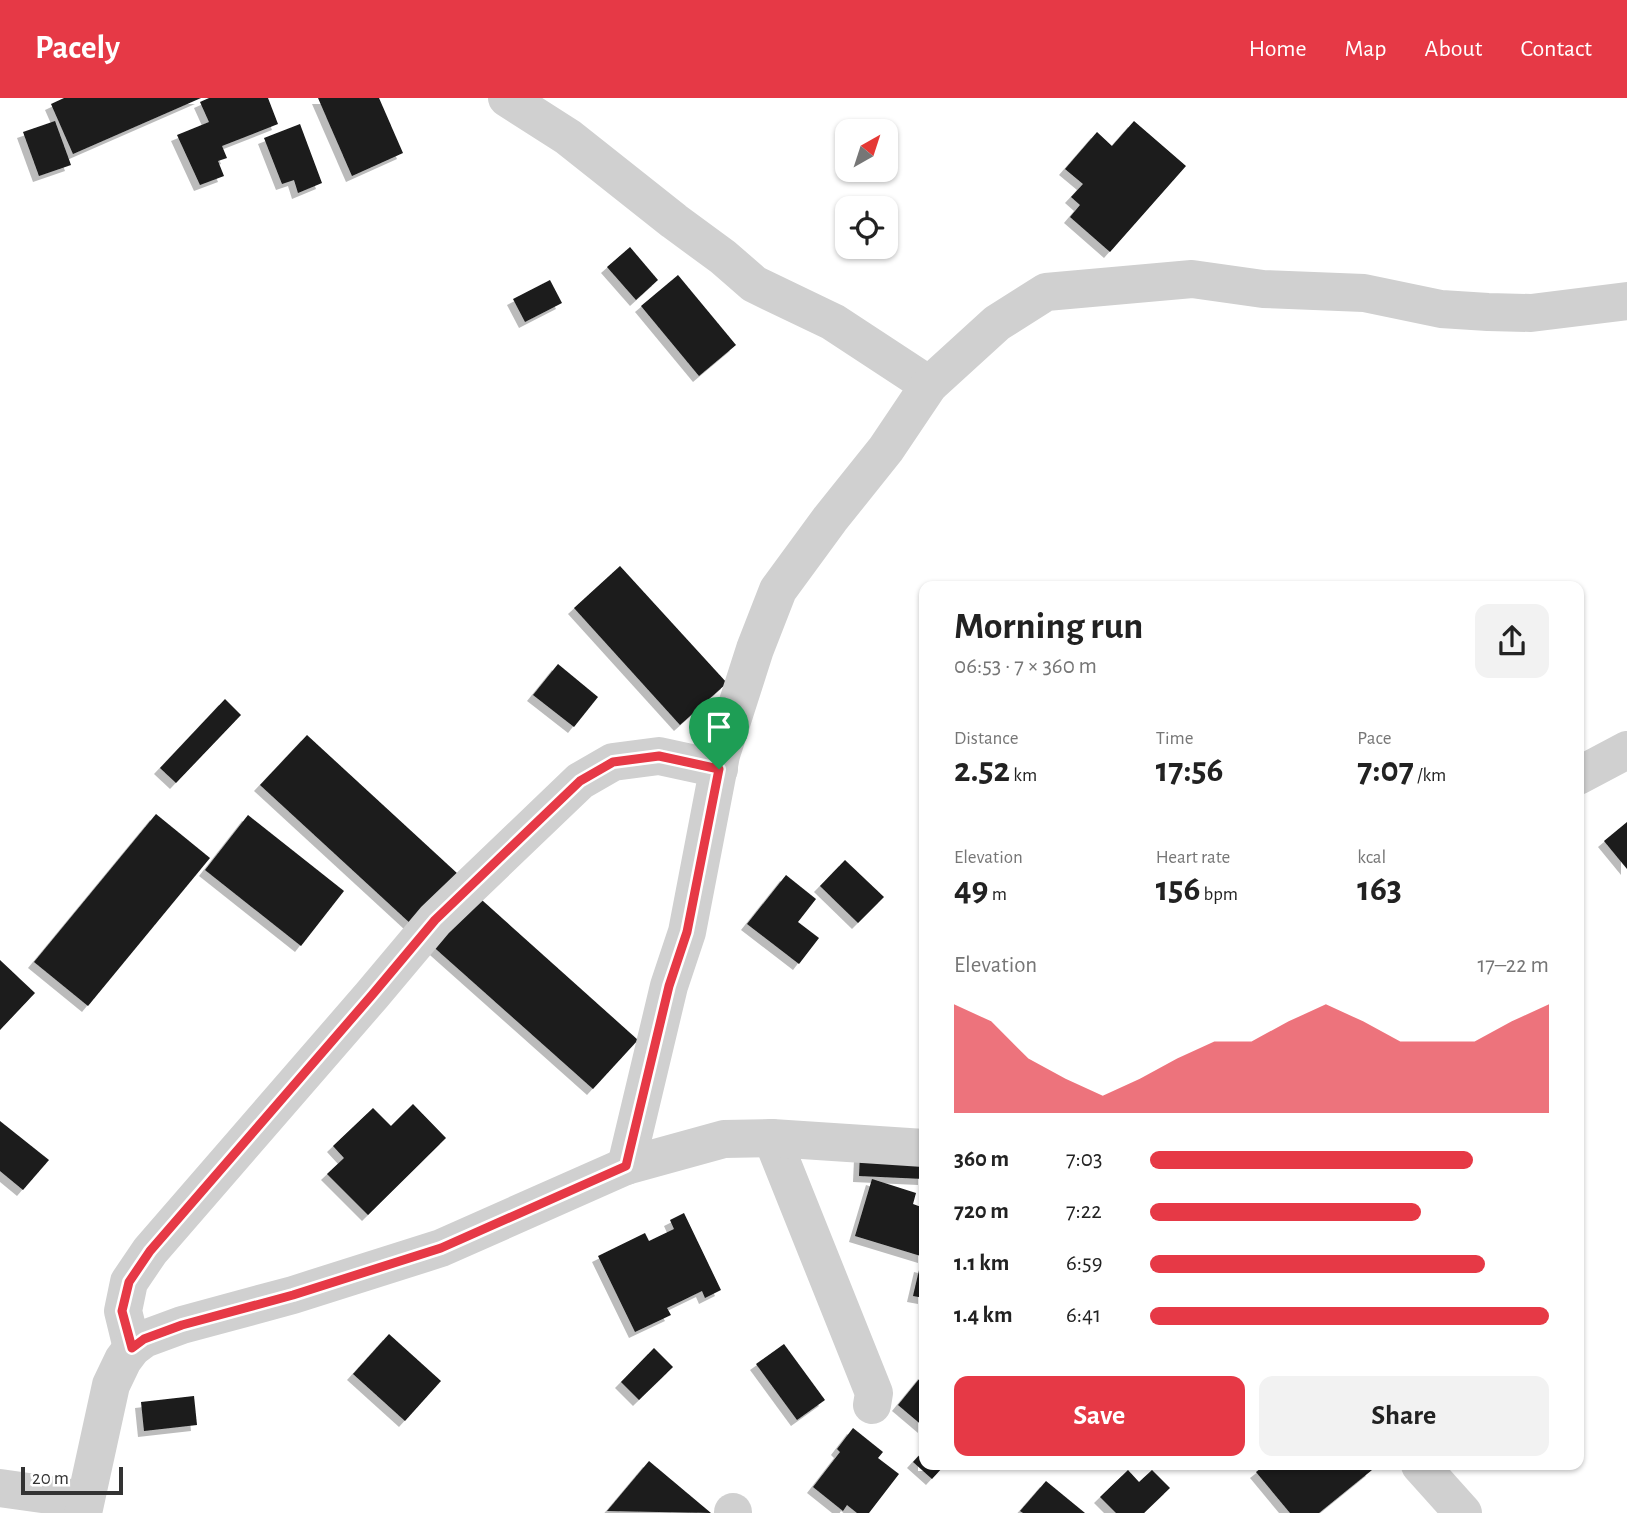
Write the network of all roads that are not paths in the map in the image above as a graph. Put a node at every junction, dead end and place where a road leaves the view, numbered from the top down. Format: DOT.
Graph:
graph roads {
  1 [pos="507,98"];
  2 [pos="1627,301"];
  3 [pos="929,385"];
  4 [pos="1627,750"];
  5 [pos="719,769"];
  6 [pos="1584,773"];
  7 [pos="772,1138"];
  8 [pos="919,1148"];
  9 [pos="626,1166"];
  10 [pos="132,1348"];
  11 [pos="872,1405"];
  12 [pos="1424,1470"];
  13 [pos="0,1488"];
  14 [pos="84,1507"];
  15 [pos="1463,1513"];
  1 -- 3 [label="street"];
  2 -- 3 [label="street"];
  3 -- 5 [label="street"];
  4 -- 6 [label="street"];
  5 -- 9 [label="street"];
  5 -- 10 [label="street"];
  7 -- 8 [label="street"];
  7 -- 9 [label="street"];
  7 -- 11 [label="street"];
  9 -- 10 [label="street"];
  10 -- 14 [label="street"];
  12 -- 15 [label="street"];
  13 -- 14 [label="street"];
}
